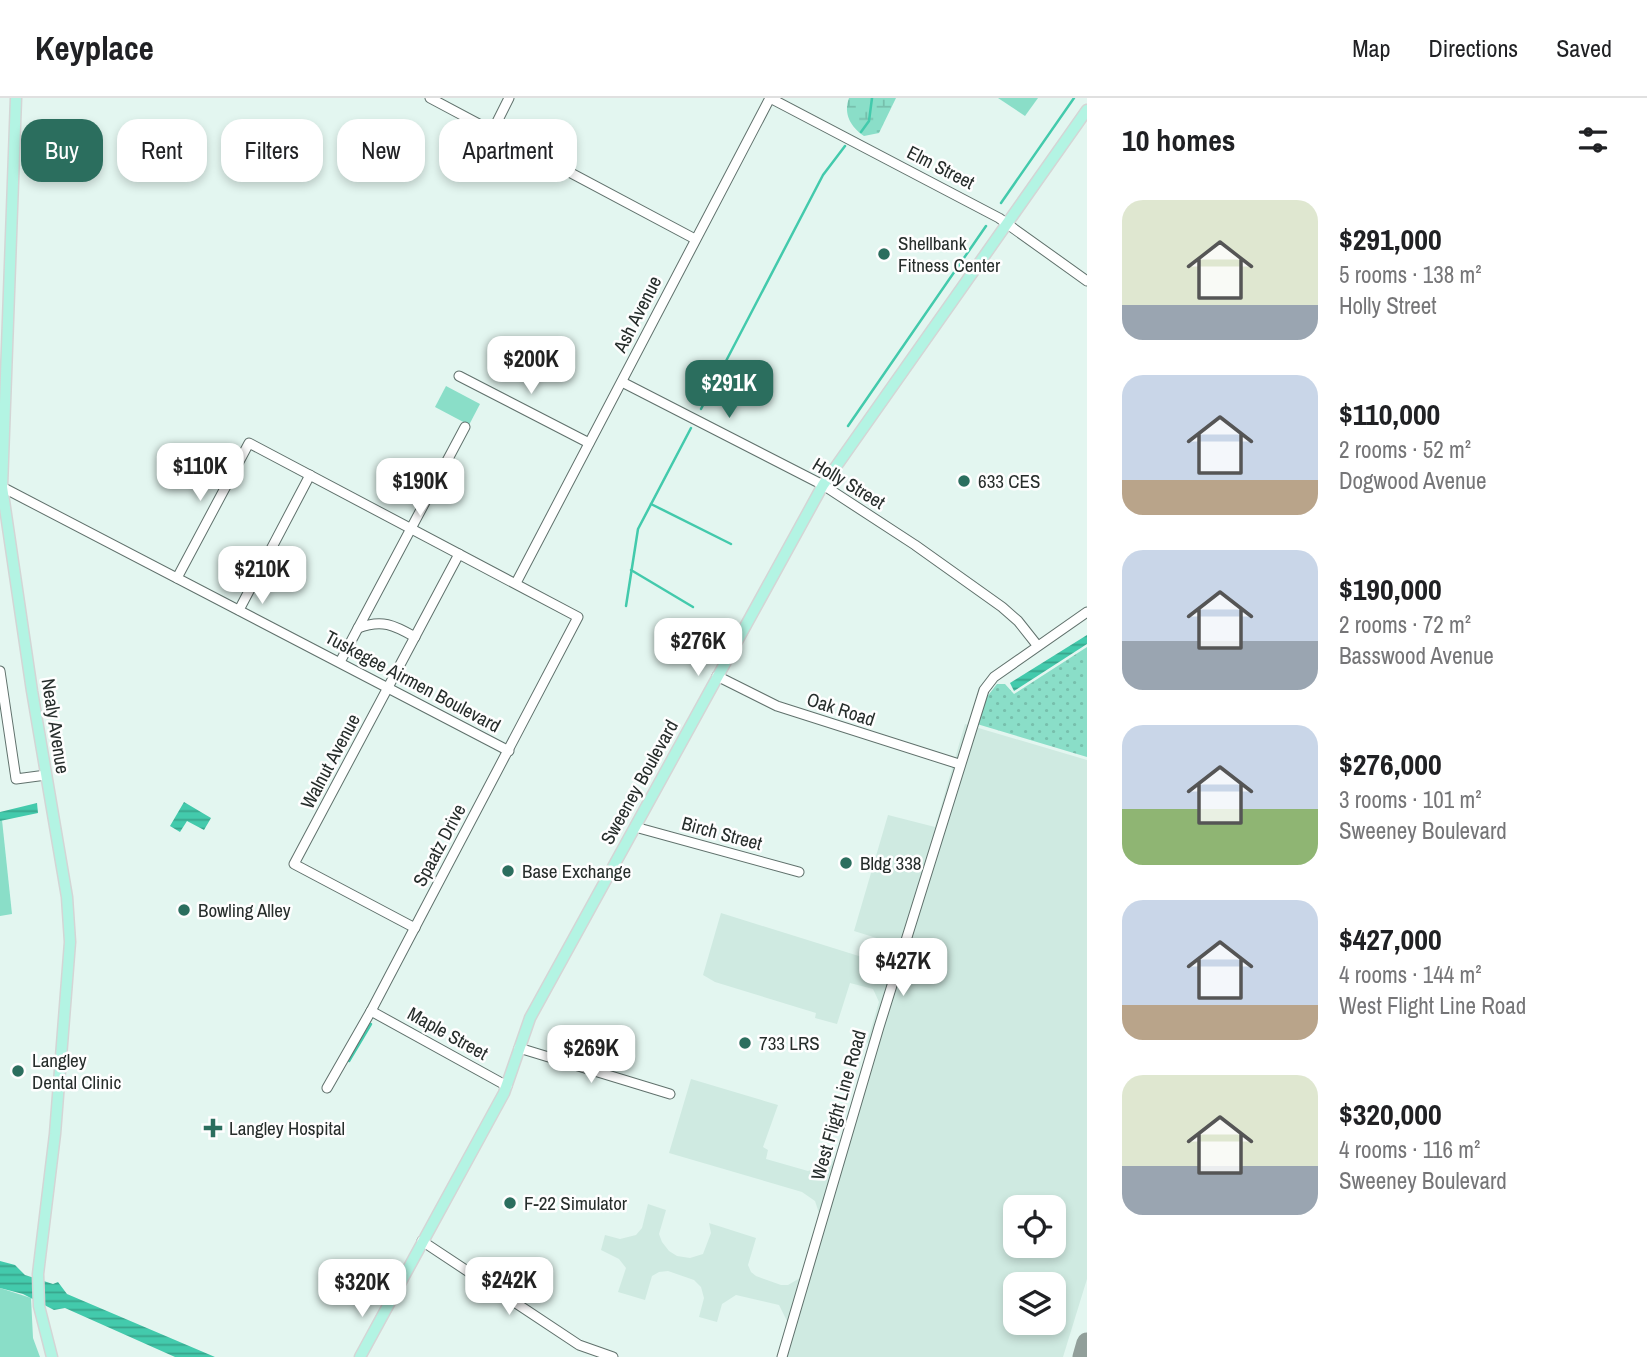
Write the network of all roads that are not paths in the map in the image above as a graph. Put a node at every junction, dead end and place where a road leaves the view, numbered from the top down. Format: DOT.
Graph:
graph roads {
  1 [pos="16,98"];
  2 [pos="429,98"];
  3 [pos="509,98"];
  4 [pos="770,98"];
  5 [pos="1087,110"];
  6 [pos="468,119"];
  7 [pos="498,119"];
  8 [pos="577,177"];
  9 [pos="1007,223"];
  10 [pos="695,239"];
  11 [pos="1087,281"];
  12 [pos="459,376"];
  13 [pos="622,382"];
  14 [pos="465,427"];
  15 [pos="589,443"];
  16 [pos="310,475"];
  17 [pos="823,485"];
  18 [pos="1,487"];
  19 [pos="411,529"];
  20 [pos="459,554"];
  21 [pos="177,578"];
  22 [pos="516,583"];
  23 [pos="239,610"];
  24 [pos="1087,612"];
  25 [pos="358,628"];
  26 [pos="415,637"];
  27 [pos="1037,645"];
  28 [pos="340,662"];
  29 [pos="0,671"];
  30 [pos="717,677"];
  31 [pos="389,688"];
  32 [pos="509,751"];
  33 [pos="959,764"];
  34 [pos="46,775"];
  35 [pos="635,827"];
  36 [pos="799,872"];
  37 [pos="415,928"];
  38 [pos="371,1011"];
  39 [pos="519,1048"];
  40 [pos="507,1086"];
  41 [pos="327,1088"];
  42 [pos="670,1094"];
  43 [pos="422,1241"];
  44 [pos="52,1357"];
  45 [pos="360,1357"];
  46 [pos="613,1357"];
  47 [pos="782,1357"];
  1 -- 18 [label="main road, Nealy Avenue"];
  2 -- 6 [label="street"];
  3 -- 7 [label="street"];
  4 -- 9 [label="street, Elm Street"];
  4 -- 10 [label="street, Ash Avenue"];
  5 -- 9 [label="main road, Sweeney Boulevard"];
  8 -- 10 [label="street"];
  9 -- 11 [label="street, Elm Street"];
  9 -- 17 [label="main road, Sweeney Boulevard"];
  10 -- 13 [label="street, Ash Avenue"];
  12 -- 15 [label="street"];
  13 -- 15 [label="street, Ash Avenue"];
  13 -- 17 [label="street, Holly Street"];
  14 -- 19 [label="street"];
  15 -- 22 [label="street, Ash Avenue"];
  16 -- 19 [label="street"];
  16 -- 21 [label="street"];
  16 -- 23 [label="street"];
  17 -- 27 [label="street, Holly Street"];
  17 -- 30 [label="main road, Sweeney Boulevard"];
  18 -- 21 [label="street, Tuskegee Airmen Boulevard"];
  18 -- 34 [label="main road, Nealy Avenue"];
  19 -- 20 [label="street"];
  19 -- 25 [label="street"];
  20 -- 22 [label="street"];
  20 -- 26 [label="street, Walnut Avenue"];
  21 -- 23 [label="street, Tuskegee Airmen Boulevard"];
  22 -- 32 [label="street, Spaatz Drive"];
  23 -- 28 [label="street, Tuskegee Airmen Boulevard"];
  24 -- 27 [label="street, West Flight Line Road"];
  25 -- 26 [label="street"];
  25 -- 28 [label="street"];
  26 -- 31 [label="street, Walnut Avenue"];
  27 -- 33 [label="street, West Flight Line Road"];
  28 -- 31 [label="street, Tuskegee Airmen Boulevard"];
  29 -- 34 [label="street"];
  30 -- 33 [label="street, Oak Road"];
  30 -- 35 [label="main road, Sweeney Boulevard"];
  31 -- 32 [label="street, Tuskegee Airmen Boulevard"];
  31 -- 37 [label="street, Walnut Avenue"];
  32 -- 37 [label="street, Spaatz Drive"];
  33 -- 47 [label="street, West Flight Line Road"];
  34 -- 44 [label="main road, Nealy Avenue"];
  35 -- 36 [label="street, Birch Street"];
  35 -- 39 [label="main road, Sweeney Boulevard"];
  37 -- 38 [label="street, Spaatz Drive"];
  38 -- 40 [label="street, Maple Street"];
  38 -- 41 [label="street, Spaatz Drive"];
  39 -- 40 [label="main road, Sweeney Boulevard"];
  39 -- 42 [label="street"];
  40 -- 43 [label="main road, Sweeney Boulevard"];
  43 -- 45 [label="main road, Sweeney Boulevard"];
  43 -- 46 [label="street"];
}
